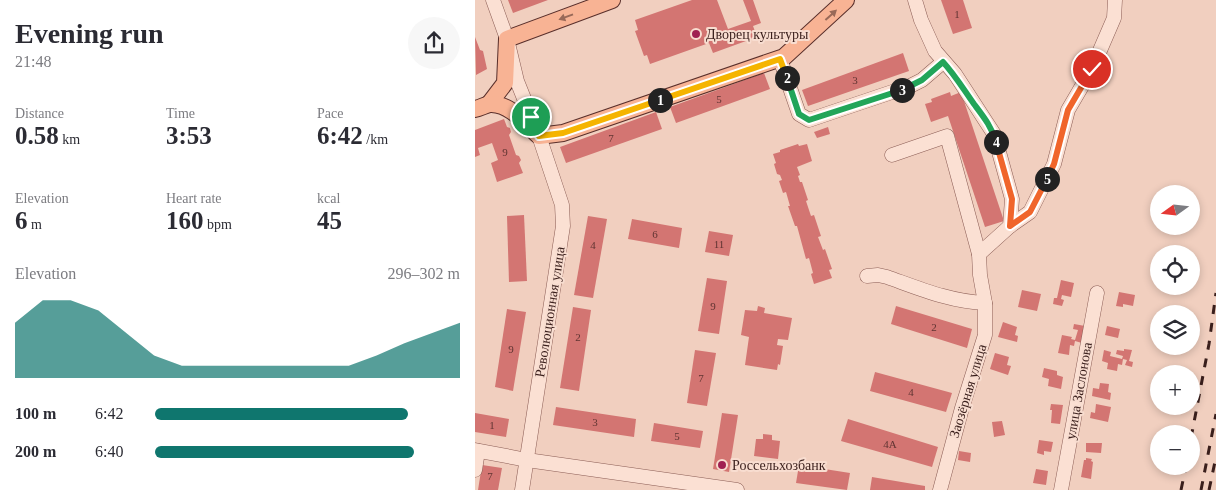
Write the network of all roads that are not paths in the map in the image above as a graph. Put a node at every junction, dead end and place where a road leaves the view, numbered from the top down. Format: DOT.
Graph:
graph roads {
  1 [pos="493,0"];
  2 [pos="612,0"];
  3 [pos="846,0"];
  4 [pos="915,0"];
  5 [pos="1115,0"];
  6 [pos="507,39"];
  7 [pos="780,59"];
  8 [pos="943,62"];
  9 [pos="482,107"];
  10 [pos="539,136"];
  11 [pos="892,155"];
  12 [pos="1010,226"];
  13 [pos="979,254"];
  14 [pos="867,276"];
  15 [pos="1097,293"];
  16 [pos="985,303"];
  17 [pos="477,450"];
  18 [pos="527,460"];
  19 [pos="475,470"];
  20 [pos="522,490"];
  21 [pos="737,490"];
  22 [pos="940,490"];
  23 [pos="1061,490"];
  1 -- 6 [label="street"];
  2 -- 6 [label="main road, one-way"];
  7 -- 3 [label="main road, one-way"];
  4 -- 8 [label="street"];
  5 -- 12 [label="street"];
  6 -- 9 [label="main road"];
  6 -- 10 [label="street, Революционная улица"];
  7 -- 8 [label="street"];
  7 -- 10 [label="main road"];
  8 -- 12 [label="street"];
  9 -- 10 [label="main road"];
  10 -- 18 [label="street, Революционная улица"];
  11 -- 13 [label="street, Заозёрная улица"];
  12 -- 13 [label="street"];
  13 -- 16 [label="street, Заозёрная улица"];
  14 -- 16 [label="street"];
  15 -- 23 [label="street, улица Заслонова"];
  16 -- 22 [label="street, Заозёрная улица"];
  17 -- 18 [label="street"];
  17 -- 19 [label="street"];
  18 -- 20 [label="street, Революционная улица"];
  18 -- 21 [label="street"];
}
